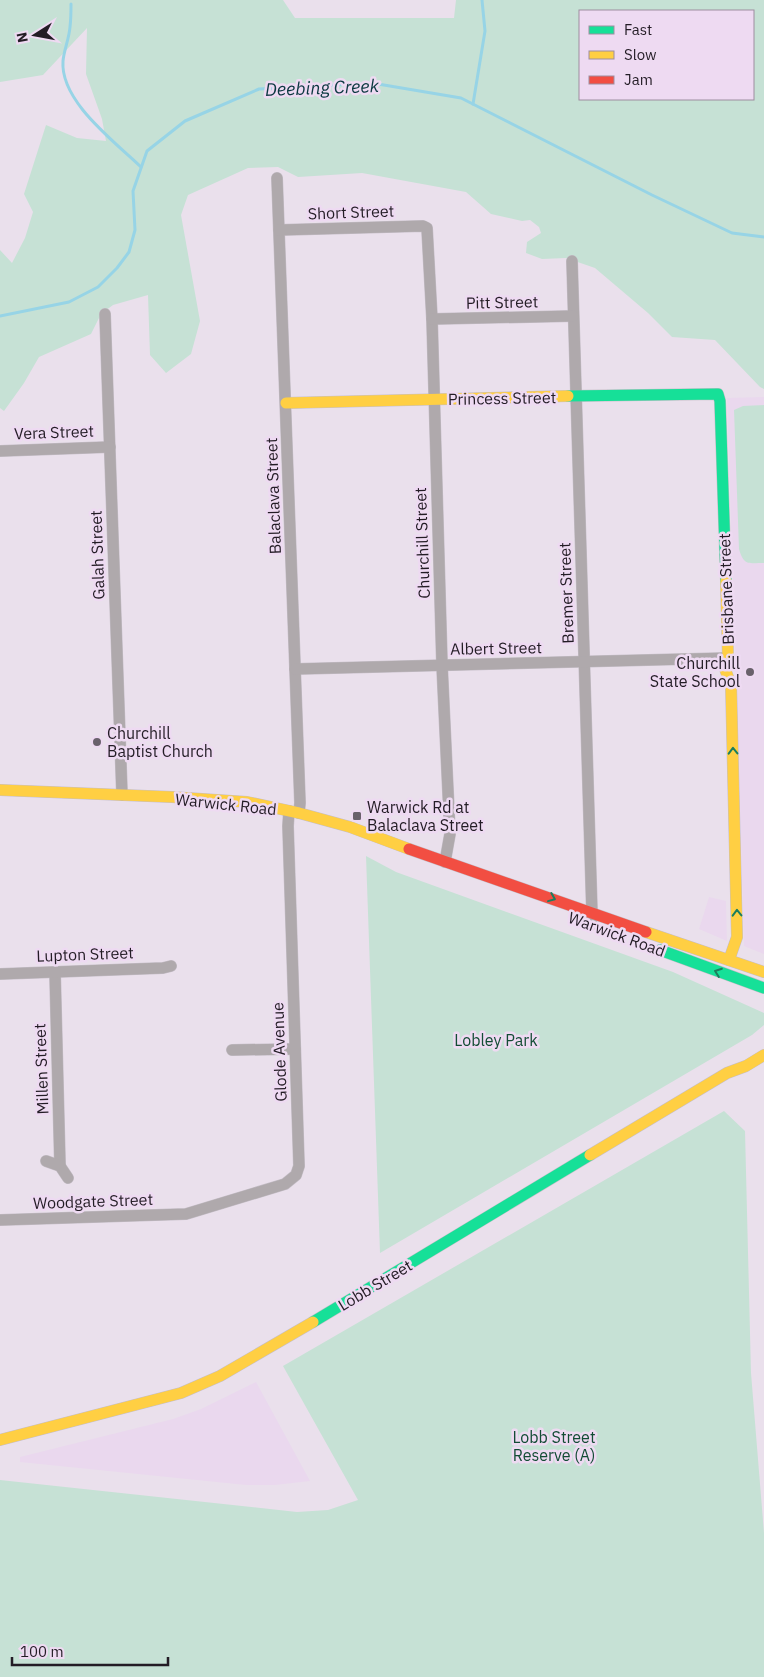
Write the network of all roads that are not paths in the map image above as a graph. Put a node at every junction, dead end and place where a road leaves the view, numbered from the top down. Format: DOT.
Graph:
graph roads {
  1 [pos="277,178"];
  2 [pos="423,226"];
  3 [pos="279,230"];
  4 [pos="572,261"];
  5 [pos="105,314"];
  6 [pos="573,316"];
  7 [pos="432,320"];
  8 [pos="718,394"];
  9 [pos="576,396"];
  10 [pos="434,399"];
  11 [pos="286,403"];
  12 [pos="110,446"];
  13 [pos="0,451"];
  14 [pos="728,658"];
  15 [pos="584,662"];
  16 [pos="442,665"];
  17 [pos="295,669"];
  18 [pos="0,790"];
  19 [pos="122,795"];
  20 [pos="294,812"];
  21 [pos="444,862"];
  22 [pos="594,922"];
  23 [pos="645,945"];
  24 [pos="729,960"];
  25 [pos="172,966"];
  26 [pos="55,972"];
  27 [pos="764,972"];
  28 [pos="0,974"];
  29 [pos="764,988"];
  30 [pos="764,1044"];
  31 [pos="295,1049"];
  32 [pos="232,1050"];
  33 [pos="764,1055"];
  34 [pos="727,1073"];
  35 [pos="46,1161"];
  36 [pos="60,1166"];
  37 [pos="68,1178"];
  38 [pos="186,1214"];
  39 [pos="0,1220"];
  40 [pos="0,1440"];
  1 -- 3 [label="street, Balaclava Street"];
  2 -- 3 [label="street, Short Street"];
  2 -- 7 [label="street, Churchill Street"];
  3 -- 11 [label="street, Balaclava Street"];
  4 -- 6 [label="street, Bremer Street"];
  5 -- 12 [label="street, Galah Street"];
  6 -- 7 [label="street, Pitt Street"];
  6 -- 9 [label="street, Bremer Street"];
  7 -- 10 [label="street, Churchill Street"];
  8 -- 9 [label="main road, Princess Street"];
  8 -- 14 [label="main road, Brisbane Street"];
  9 -- 10 [label="main road, Princess Street"];
  9 -- 15 [label="street, Bremer Street"];
  10 -- 11 [label="main road, Princess Street"];
  10 -- 16 [label="street, Churchill Street"];
  11 -- 17 [label="street, Balaclava Street"];
  12 -- 13 [label="street, Vera Street"];
  12 -- 19 [label="street, Galah Street"];
  14 -- 15 [label="street, Albert Street"];
  24 -- 14 [label="main road, Brisbane Street, one-way"];
  15 -- 16 [label="street, Albert Street"];
  15 -- 22 [label="street, Bremer Street"];
  16 -- 17 [label="street, Albert Street"];
  16 -- 21 [label="street, Churchill Street"];
  17 -- 20 [label="street, Balaclava Street"];
  18 -- 19 [label="main road, Warwick Road"];
  19 -- 20 [label="main road, Warwick Road"];
  20 -- 21 [label="main road, Warwick Road"];
  20 -- 31 [label="street, Glode Avenue"];
  21 -- 22 [label="main road, Warwick Road"];
  22 -- 24 [label="main road, Warwick Road"];
  29 -- 23 [label="main road, Warwick Road, one-way"];
  24 -- 27 [label="main road, Warwick Road"];
  25 -- 26 [label="street, Lupton Street"];
  26 -- 28 [label="street, Lupton Street"];
  26 -- 36 [label="street, Millen Street"];
  30 -- 34 [label="main road, Lobb Street"];
  31 -- 32 [label="street"];
  31 -- 38 [label="street, Glode Avenue"];
  33 -- 34 [label="main road, Lobb Street"];
  34 -- 40 [label="main road, Lobb Street"];
  35 -- 36 [label="street"];
  36 -- 37 [label="street"];
  38 -- 39 [label="street, Woodgate Street"];
}
